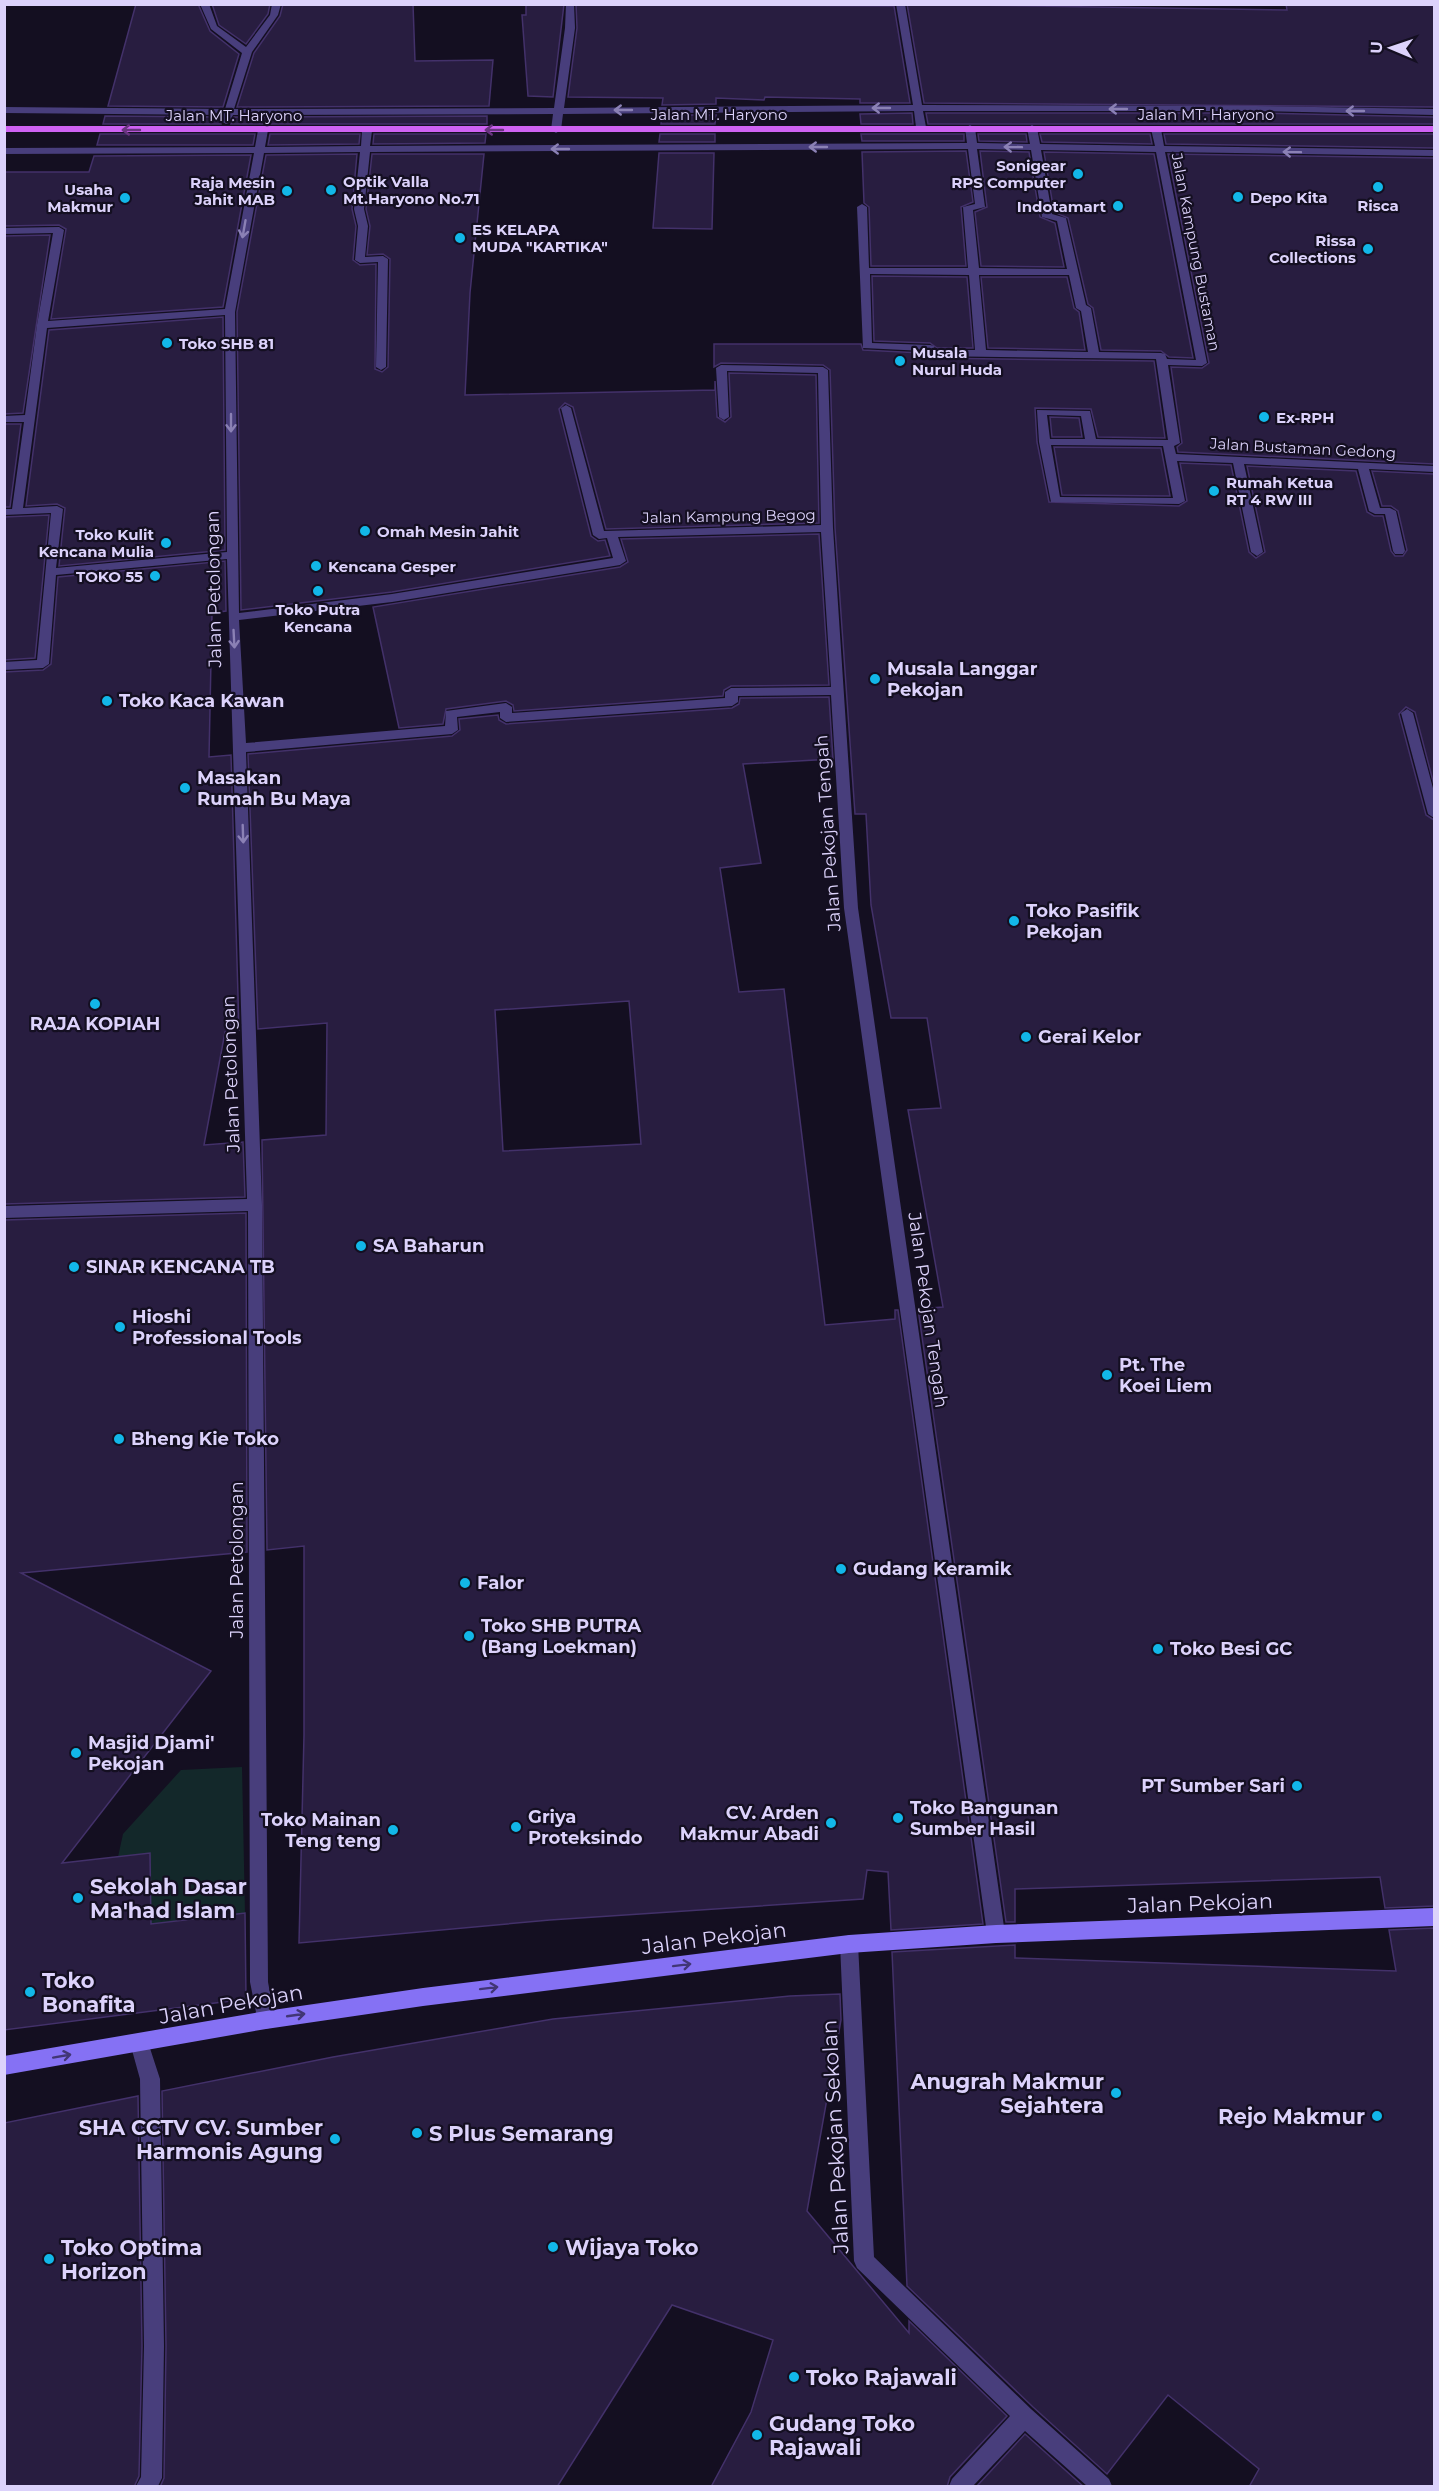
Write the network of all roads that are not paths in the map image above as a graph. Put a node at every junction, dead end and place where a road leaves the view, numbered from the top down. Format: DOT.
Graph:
graph roads {
  1 [pos="204,4"];
  2 [pos="277,4"];
  3 [pos="570,4"];
  4 [pos="900,4"];
  5 [pos="247,52"];
  6 [pos="916,108"];
  7 [pos="4,110"];
  8 [pos="558,110"];
  9 [pos="1395,111"];
  10 [pos="1434,112"];
  11 [pos="228,114"];
  12 [pos="921,127"];
  13 [pos="970,128"];
  14 [pos="1032,128"];
  15 [pos="4,129"];
  16 [pos="1156,129"];
  17 [pos="1402,129"];
  18 [pos="1434,129"];
  19 [pos="224,130"];
  20 [pos="262,130"];
  21 [pos="556,130"];
  22 [pos="367,131"];
  23 [pos="973,146"];
  24 [pos="1037,147"];
  25 [pos="258,150"];
  26 [pos="1161,150"];
  27 [pos="4,151"];
  28 [pos="364,151"];
  29 [pos="1434,153"];
  30 [pos="862,207"];
  31 [pos="4,231"];
  32 [pos="865,271"];
  33 [pos="973,272"];
  34 [pos="1074,272"];
  35 [pos="230,312"];
  36 [pos="42,325"];
  37 [pos="981,353"];
  38 [pos="1094,355"];
  39 [pos="1162,362"];
  40 [pos="381,367"];
  41 [pos="566,408"];
  42 [pos="724,417"];
  43 [pos="29,418"];
  44 [pos="4,419"];
  45 [pos="1045,442"];
  46 [pos="1091,442"];
  47 [pos="1168,443"];
  48 [pos="1170,457"];
  49 [pos="1238,461"];
  50 [pos="1363,466"];
  51 [pos="1434,469"];
  52 [pos="11,512"];
  53 [pos="826,528"];
  54 [pos="611,534"];
  55 [pos="1257,552"];
  56 [pos="1399,552"];
  57 [pos="232,555"];
  58 [pos="50,572"];
  59 [pos="233,617"];
  60 [pos="4,666"];
  61 [pos="838,691"];
  62 [pos="1407,713"];
  63 [pos="240,748"];
  64 [pos="1434,814"];
  65 [pos="255,1205"];
  66 [pos="4,1212"];
  67 [pos="1434,1917"];
  68 [pos="996,1934"];
  69 [pos="849,1944"];
  70 [pos="266,2020"];
  71 [pos="139,2043"];
  72 [pos="4,2066"];
  73 [pos="1024,2416"];
  74 [pos="147,2487"];
  75 [pos="959,2487"];
  76 [pos="1101,2487"];
  1 -- 5 [label="street"];
  2 -- 5 [label="street"];
  3 -- 8 [label="street"];
  4 -- 6 [label="street"];
  5 -- 11 [label="street"];
  6 -- 8 [label="street, one-way"];
  9 -- 6 [label="street, one-way"];
  6 -- 12 [label="street"];
  7 -- 11 [label="street"];
  8 -- 11 [label="street"];
  8 -- 21 [label="street"];
  9 -- 10 [label="street"];
  9 -- 17 [label="street"];
  11 -- 19 [label="street"];
  12 -- 13 [label="main road, Jalan MT. Haryono"];
  12 -- 21 [label="main road, Jalan MT. Haryono"];
  13 -- 14 [label="main road, Jalan MT. Haryono"];
  13 -- 23 [label="street"];
  14 -- 16 [label="main road, Jalan MT. Haryono"];
  14 -- 24 [label="street"];
  19 -- 15 [label="main road, Jalan MT. Haryono, one-way"];
  16 -- 17 [label="main road, Jalan MT. Haryono"];
  16 -- 26 [label="street, Jalan Kampung Bustaman"];
  17 -- 18 [label="main road, Jalan MT. Haryono"];
  19 -- 20 [label="main road, Jalan MT. Haryono"];
  20 -- 22 [label="main road, Jalan MT. Haryono"];
  20 -- 25 [label="street, Jalan Petolongan"];
  21 -- 22 [label="main road, Jalan MT. Haryono, one-way"];
  22 -- 28 [label="street"];
  24 -- 23 [label="street, one-way"];
  23 -- 28 [label="street, one-way"];
  23 -- 33 [label="street"];
  24 -- 26 [label="street"];
  24 -- 34 [label="street"];
  25 -- 27 [label="street"];
  25 -- 28 [label="street"];
  25 -- 35 [label="street, Jalan Petolongan, one-way"];
  29 -- 26 [label="street, one-way"];
  26 -- 39 [label="street, Jalan Kampung Bustaman"];
  28 -- 40 [label="street"];
  30 -- 32 [label="street"];
  31 -- 36 [label="street"];
  32 -- 33 [label="street"];
  32 -- 37 [label="street"];
  33 -- 34 [label="street"];
  33 -- 37 [label="street"];
  34 -- 38 [label="street"];
  35 -- 36 [label="street"];
  35 -- 57 [label="street, Jalan Petolongan, one-way"];
  36 -- 43 [label="street"];
  37 -- 38 [label="street"];
  38 -- 39 [label="street"];
  39 -- 47 [label="street"];
  41 -- 54 [label="street"];
  42 -- 53 [label="street, Jalan Kampung Begog"];
  43 -- 44 [label="street"];
  43 -- 52 [label="street"];
  45 -- 46 [label="street"];
  45 -- 46 [label="street"];
  45 -- 48 [label="street"];
  46 -- 47 [label="street"];
  47 -- 48 [label="street"];
  48 -- 49 [label="street, Jalan Bustaman Gedong"];
  49 -- 50 [label="street, Jalan Bustaman Gedong"];
  49 -- 55 [label="street"];
  50 -- 51 [label="street, Jalan Bustaman Gedong"];
  50 -- 56 [label="street"];
  52 -- 58 [label="street"];
  53 -- 54 [label="street, Jalan Kampung Begog"];
  53 -- 61 [label="street, Jalan Pekojan Tengah"];
  54 -- 59 [label="street"];
  57 -- 58 [label="street"];
  57 -- 59 [label="street, Jalan Petolongan"];
  58 -- 60 [label="street"];
  59 -- 63 [label="street, Jalan Petolongan, one-way"];
  61 -- 63 [label="street"];
  61 -- 68 [label="street, Jalan Pekojan Tengah"];
  62 -- 64 [label="street"];
  63 -- 65 [label="street, Jalan Petolongan, one-way"];
  65 -- 66 [label="street"];
  65 -- 70 [label="street, Jalan Petolongan"];
  67 -- 68 [label="street, Jalan Pekojan"];
  68 -- 69 [label="street, Jalan Pekojan"];
  70 -- 69 [label="street, Jalan Pekojan, one-way"];
  69 -- 73 [label="street, Jalan Pekojan Sekolan"];
  70 -- 71 [label="street, Jalan Pekojan"];
  72 -- 71 [label="street, Jalan Pekojan, one-way"];
  71 -- 74 [label="street"];
  73 -- 75 [label="street"];
  73 -- 76 [label="street, Jalan Pekojan Sekolan"];
}
